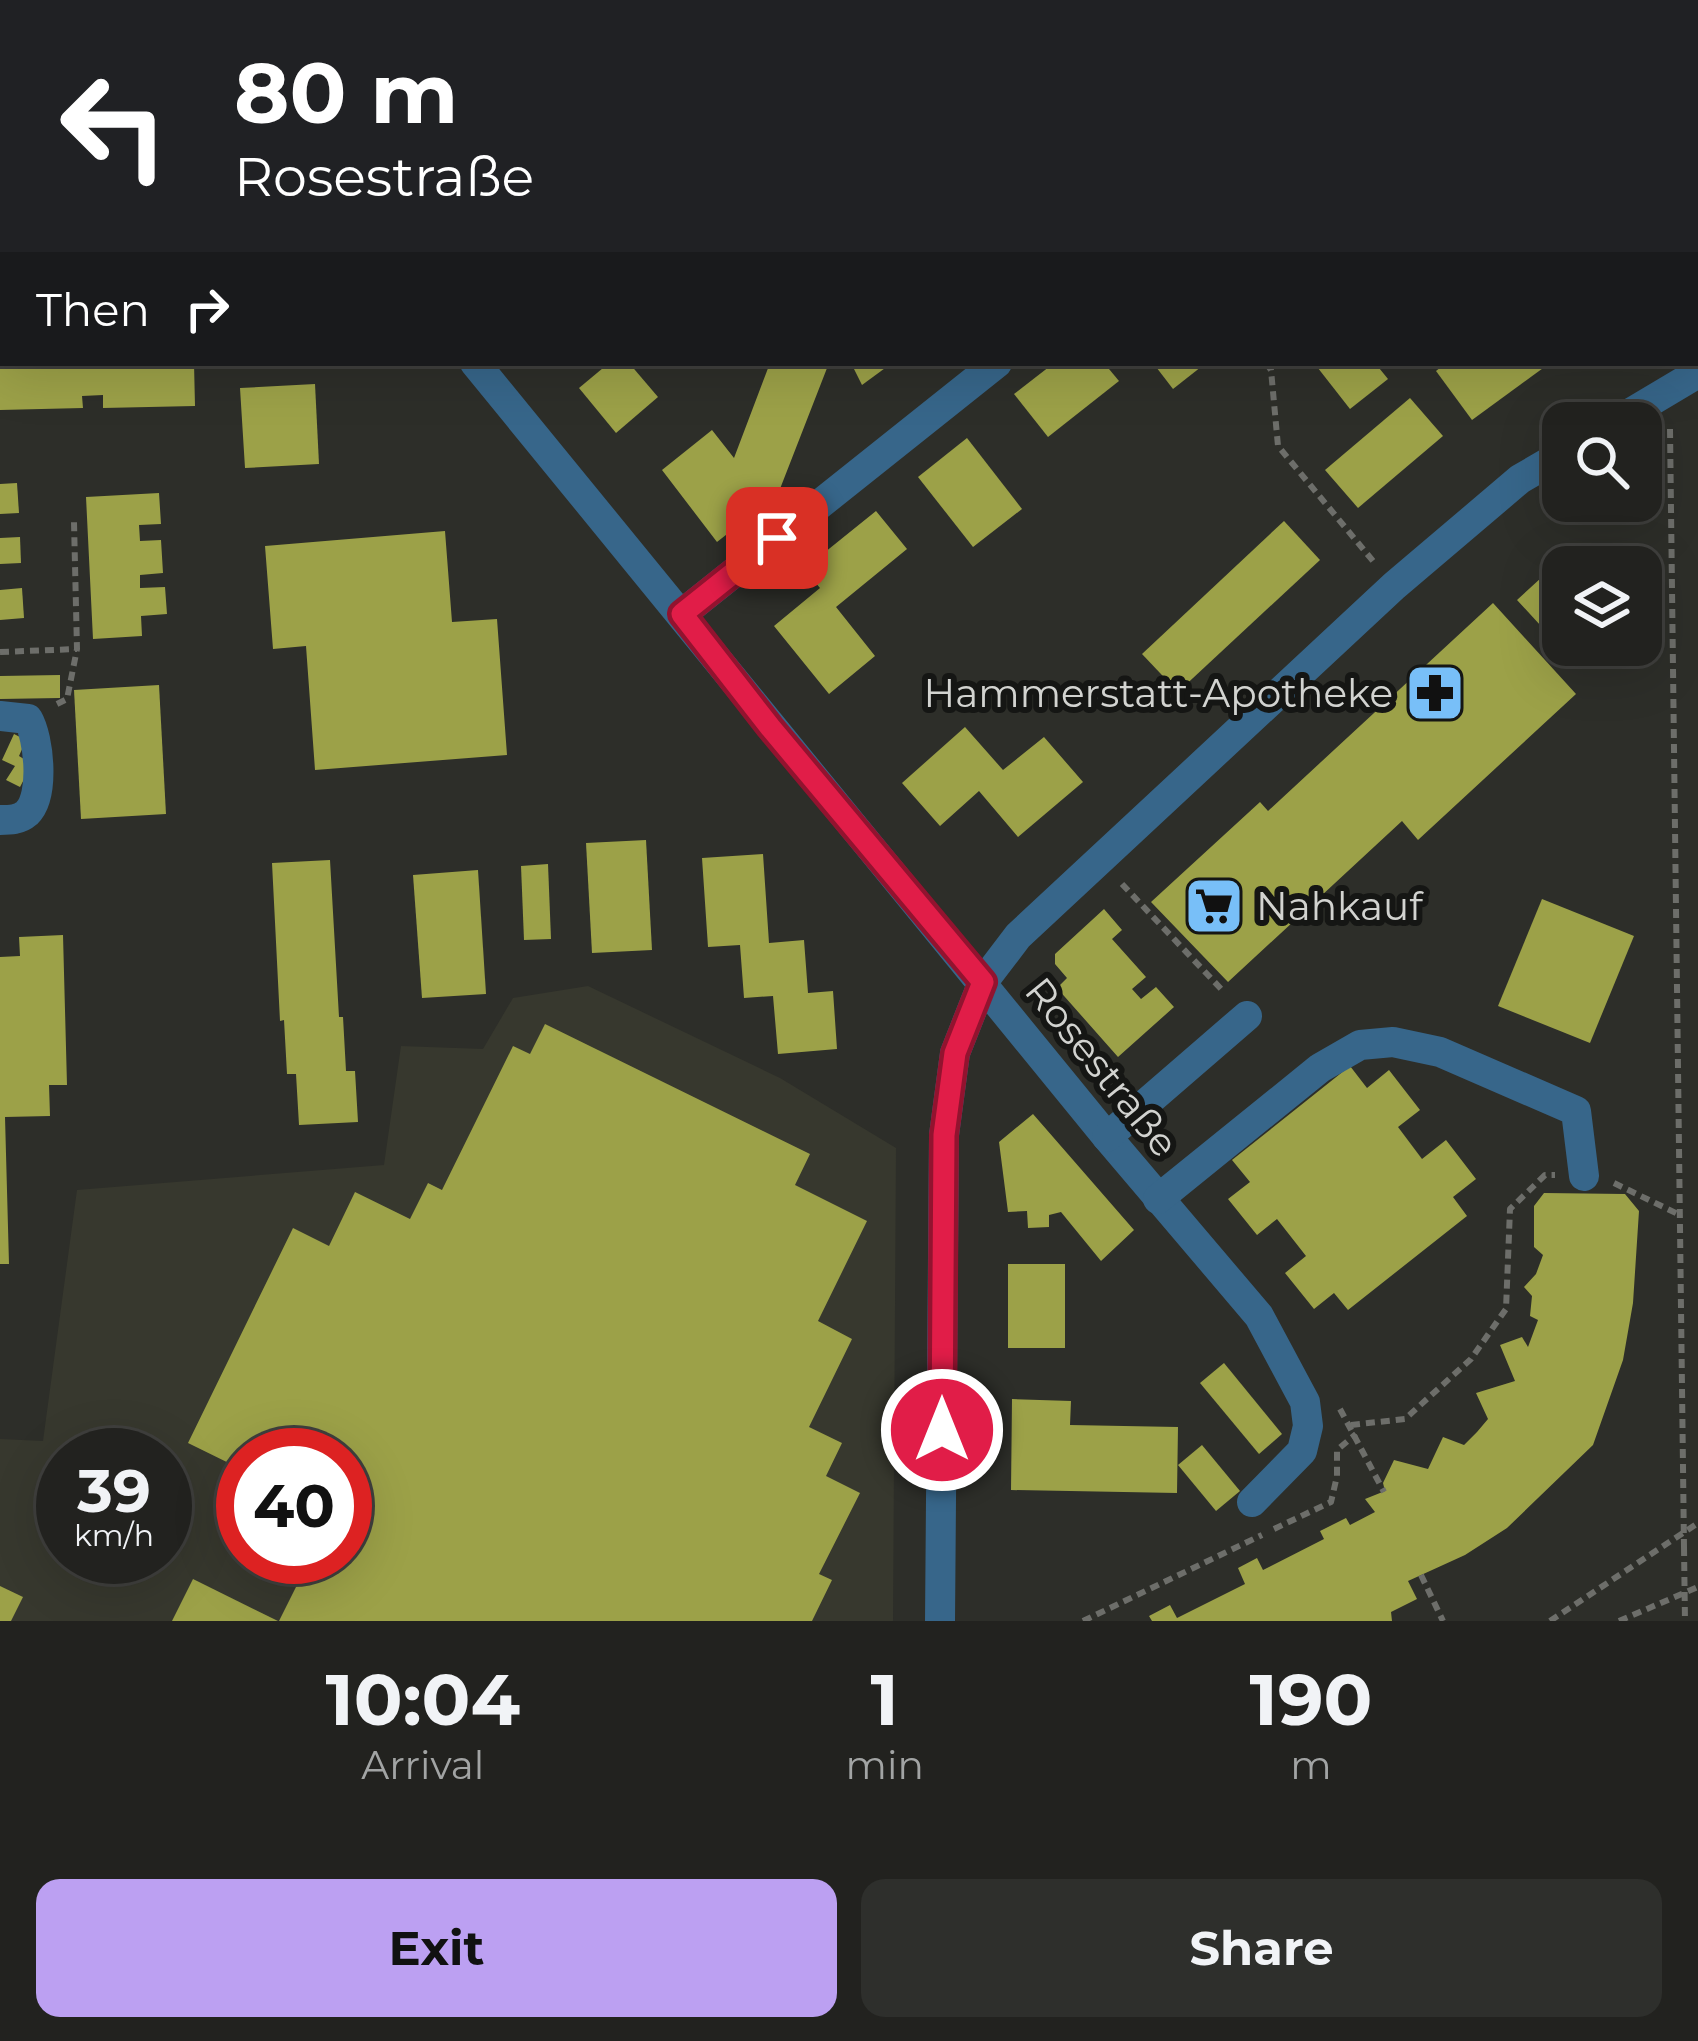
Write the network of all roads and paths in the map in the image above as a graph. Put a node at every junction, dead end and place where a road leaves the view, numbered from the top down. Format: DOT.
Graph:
graph roads {
  1 [pos="477,366"];
  2 [pos="993,366"];
  3 [pos="1268,366"];
  4 [pos="1698,373"];
  5 [pos="1671,389"];
  6 [pos="1650,402"];
  7 [pos="1542,466"];
  8 [pos="74,522"];
  9 [pos="1372,561"];
  10 [pos="682,614"];
  11 [pos="76,649"];
  12 [pos="0,652"];
  13 [pos="14,718"];
  14 [pos="0,820"];
  15 [pos="1122,884"];
  16 [pos="983,982"];
  17 [pos="1247,1016"];
  18 [pos="1107,1137"];
  19 [pos="1584,1176"];
  20 [pos="1158,1199"];
  21 [pos="1680,1215"];
  22 [pos="1351,1425"];
  23 [pos="1356,1434"];
  24 [pos="1252,1502"];
  25 [pos="1698,1523"];
  26 [pos="1684,1531"];
  27 [pos="1421,1575"];
  28 [pos="1698,1587"];
  29 [pos="1438,1610"];
  30 [pos="940,1621"];
  31 [pos="1083,1621"];
  32 [pos="1427,1621"];
  33 [pos="1443,1621"];
  34 [pos="1550,1621"];
  35 [pos="1619,1621"];
  36 [pos="1685,1621"];
  1 -- 10 [label="street, Rosestraße"];
  2 -- 10 [label="street"];
  3 -- 9 [label="path"];
  4 -- 5 [label="street"];
  5 -- 6 [label="street"];
  5 -- 21 [label="path"];
  7 -- 16 [label="street"];
  8 -- 11 [label="path"];
  10 -- 16 [label="street, Rosestraße"];
  11 -- 12 [label="path"];
  11 -- 13 [label="path"];
  13 -- 14 [label="street"];
  15 -- 17 [label="path"];
  16 -- 18 [label="street, Rosestraße"];
  16 -- 30 [label="street"];
  17 -- 18 [label="street"];
  18 -- 20 [label="street, Rosestraße"];
  19 -- 20 [label="street"];
  19 -- 21 [label="path"];
  19 -- 22 [label="path"];
  20 -- 24 [label="street, Rosestraße"];
  21 -- 26 [label="path"];
  23 -- 31 [label="path"];
  25 -- 26 [label="path"];
  26 -- 34 [label="path"];
  26 -- 36 [label="path, bridge"];
  27 -- 29 [label="path"];
  28 -- 35 [label="path"];
  29 -- 32 [label="path"];
  29 -- 33 [label="path"];
}
